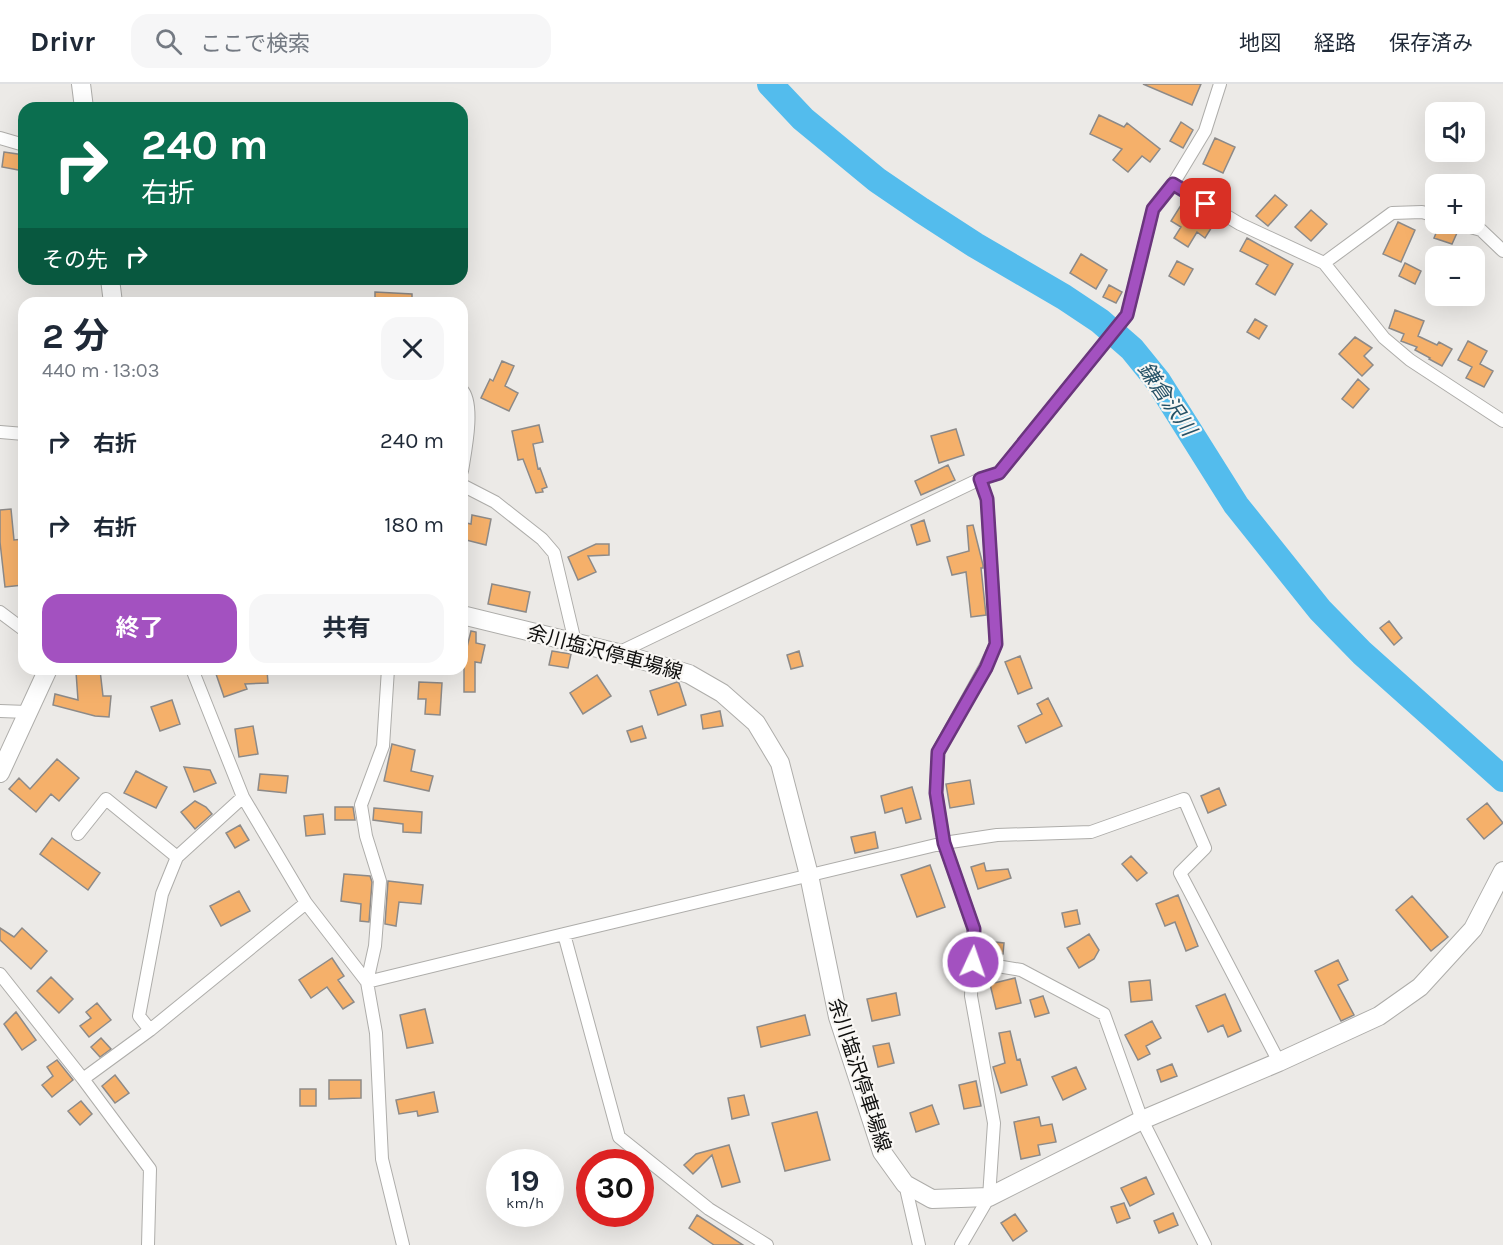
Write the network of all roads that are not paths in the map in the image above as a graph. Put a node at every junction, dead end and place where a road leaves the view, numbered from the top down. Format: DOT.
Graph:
graph roads {
  1 [pos="81,84"];
  2 [pos="1220,84"];
  3 [pos="83,102"];
  4 [pos="0,138"];
  5 [pos="18,143"];
  6 [pos="1173,184"];
  7 [pos="1425,213"];
  8 [pos="1485,234"];
  9 [pos="1503,251"];
  10 [pos="1323,263"];
  11 [pos="468,414"];
  12 [pos="1503,421"];
  13 [pos="468,431"];
  14 [pos="0,432"];
  15 [pos="18,434"];
  16 [pos="980,479"];
  17 [pos="468,488"];
  18 [pos="0,612"];
  19 [pos="468,616"];
  20 [pos="18,626"];
  21 [pos="575,642"];
  22 [pos="618,653"];
  23 [pos="45,675"];
  24 [pos="194,675"];
  25 [pos="388,675"];
  26 [pos="0,711"];
  27 [pos="27,712"];
  28 [pos="0,773"];
  29 [pos="243,797"];
  30 [pos="78,834"];
  31 [pos="944,843"];
  32 [pos="177,857"];
  33 [pos="1503,870"];
  34 [pos="809,875"];
  35 [pos="306,903"];
  36 [pos="564,934"];
  37 [pos="973,962"];
  38 [pos="0,974"];
  39 [pos="367,982"];
  40 [pos="150,1030"];
  41 [pos="1279,1062"];
  42 [pos="83,1079"];
  43 [pos="1142,1120"];
  44 [pos="905,1184"];
  45 [pos="989,1197"];
  46 [pos="148,1245"];
  47 [pos="403,1245"];
  48 [pos="767,1245"];
  49 [pos="919,1245"];
  50 [pos="961,1245"];
  51 [pos="1205,1245"];
  1 -- 3 [label="main road"];
  2 -- 6 [label="street"];
  4 -- 5 [label="street"];
  6 -- 10 [label="street"];
  6 -- 16 [label="street"];
  7 -- 10 [label="street"];
  8 -- 9 [label="street"];
  10 -- 12 [label="street"];
  11 -- 13 [label="street"];
  14 -- 15 [label="street"];
  16 -- 22 [label="street"];
  16 -- 31 [label="street"];
  17 -- 21 [label="street"];
  18 -- 20 [label="street"];
  19 -- 21 [label="main road, 余川塩沢停車場線"];
  21 -- 22 [label="main road, 余川塩沢停車場線"];
  22 -- 34 [label="main road, 余川塩沢停車場線"];
  23 -- 27 [label="main road"];
  24 -- 29 [label="street"];
  25 -- 39 [label="street"];
  26 -- 27 [label="street"];
  27 -- 28 [label="main road"];
  29 -- 32 [label="street"];
  29 -- 35 [label="street"];
  30 -- 32 [label="street"];
  31 -- 34 [label="street"];
  31 -- 37 [label="street"];
  31 -- 41 [label="street"];
  32 -- 40 [label="street"];
  33 -- 41 [label="main road, 余川塩沢停車場線"];
  34 -- 36 [label="street"];
  34 -- 44 [label="main road, 余川塩沢停車場線"];
  35 -- 39 [label="street"];
  35 -- 40 [label="street"];
  36 -- 39 [label="street"];
  36 -- 48 [label="street"];
  37 -- 43 [label="street"];
  37 -- 45 [label="street"];
  38 -- 42 [label="street"];
  39 -- 47 [label="street"];
  40 -- 42 [label="street"];
  41 -- 43 [label="main road, 余川塩沢停車場線"];
  42 -- 46 [label="street"];
  43 -- 45 [label="main road, 余川塩沢停車場線"];
  43 -- 51 [label="street"];
  44 -- 45 [label="main road, 余川塩沢停車場線"];
  44 -- 49 [label="street"];
  45 -- 50 [label="street"];
}
